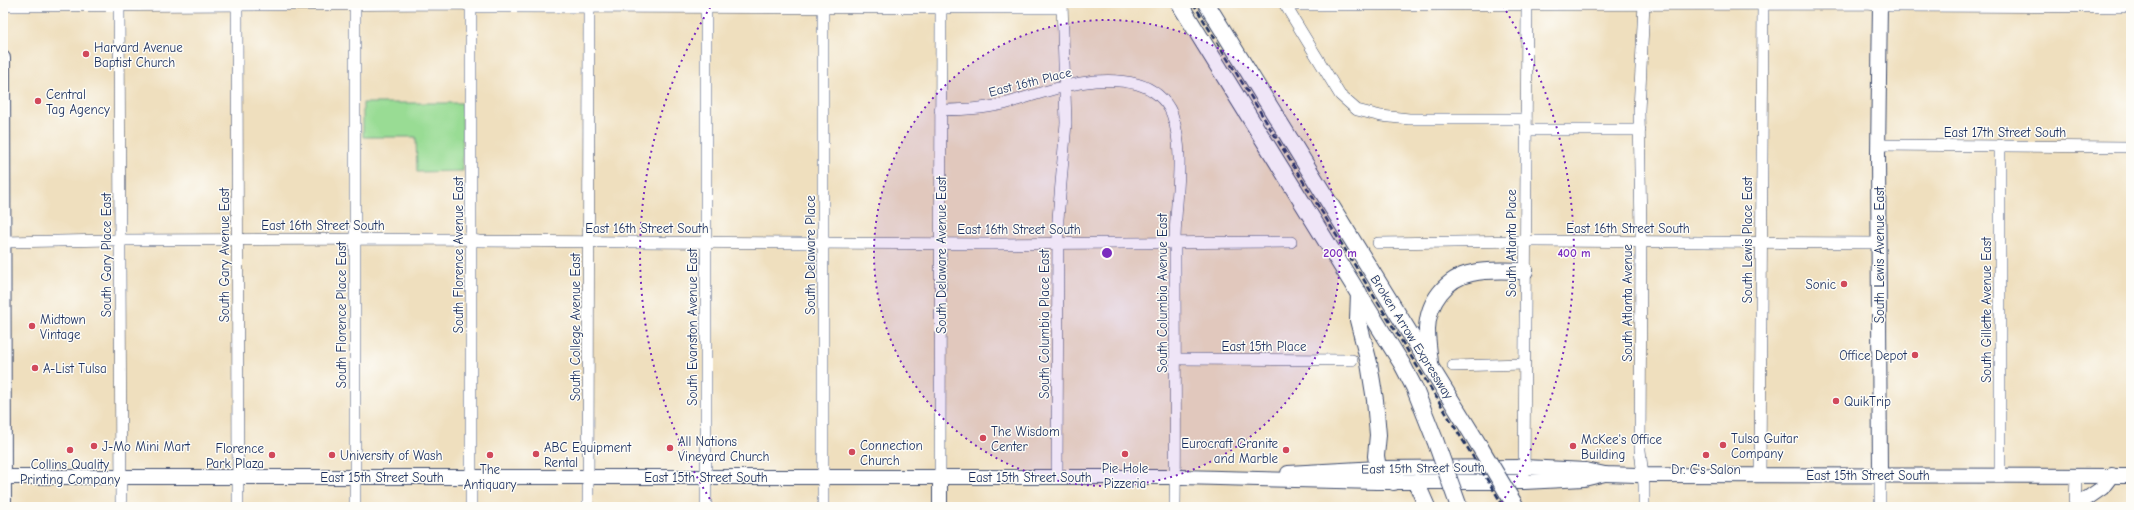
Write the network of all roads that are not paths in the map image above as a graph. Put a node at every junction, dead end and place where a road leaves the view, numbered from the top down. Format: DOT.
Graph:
graph roads {
  1 [pos="1179,3"];
  2 [pos="1206,3"];
  3 [pos="119,4"];
  4 [pos="237,4"];
  5 [pos="354,4"];
  6 [pos="471,4"];
  7 [pos="1285,4"];
  8 [pos="1410,4"];
  9 [pos="1527,4"];
  10 [pos="1644,4"];
  11 [pos="1763,4"];
  12 [pos="1880,4"];
  13 [pos="589,5"];
  14 [pos="706,5"];
  15 [pos="823,5"];
  16 [pos="941,5"];
  17 [pos="1062,5"];
  18 [pos="2079,5"];
  19 [pos="3,6"];
  20 [pos="2131,7"];
  21 [pos="3,58"];
  22 [pos="1064,85"];
  23 [pos="1149,89"];
  24 [pos="940,110"];
  25 [pos="1526,124"];
  26 [pos="1640,130"];
  27 [pos="1878,145"];
  28 [pos="2000,145"];
  29 [pos="2131,147"];
  30 [pos="355,239"];
  31 [pos="120,240"];
  32 [pos="238,240"];
  33 [pos="472,240"];
  34 [pos="1525,241"];
  35 [pos="4,242"];
  36 [pos="589,242"];
  37 [pos="706,242"];
  38 [pos="824,242"];
  39 [pos="1291,242"];
  40 [pos="1641,242"];
  41 [pos="1761,242"];
  42 [pos="941,243"];
  43 [pos="1058,243"];
  44 [pos="1175,243"];
  45 [pos="1378,243"];
  46 [pos="1878,243"];
  47 [pos="1525,271"];
  48 [pos="1359,294"];
  49 [pos="1175,359"];
  50 [pos="1352,360"];
  51 [pos="1524,364"];
  52 [pos="1453,366"];
  53 [pos="1430,367"];
  54 [pos="1524,467"];
  55 [pos="1378,468"];
  56 [pos="1605,474"];
  57 [pos="1643,475"];
  58 [pos="2000,475"];
  59 [pos="2076,475"];
  60 [pos="2112,475"];
  61 [pos="1760,476"];
  62 [pos="1880,476"];
  63 [pos="2131,476"];
  64 [pos="4,477"];
  65 [pos="121,477"];
  66 [pos="238,477"];
  67 [pos="355,477"];
  68 [pos="471,477"];
  69 [pos="588,477"];
  70 [pos="706,477"];
  71 [pos="824,477"];
  72 [pos="940,477"];
  73 [pos="1057,477"];
  74 [pos="1175,477"];
  75 [pos="1240,477"];
  76 [pos="1394,482"];
  77 [pos="1416,482"];
  78 [pos="1524,482"];
  79 [pos="2076,506"];
  80 [pos="4,507"];
  81 [pos="121,507"];
  82 [pos="238,507"];
  83 [pos="355,507"];
  84 [pos="470,507"];
  85 [pos="588,507"];
  86 [pos="706,507"];
  87 [pos="823,507"];
  88 [pos="940,507"];
  89 [pos="1175,507"];
  90 [pos="1427,507"];
  91 [pos="1460,507"];
  92 [pos="1516,507"];
  93 [pos="1644,507"];
  94 [pos="1880,507"];
  1 -- 48 [label="highway, Broken Arrow Expressway"];
  2 -- 53 [label="highway, Broken Arrow Expressway"];
  3 -- 4 [label="street"];
  3 -- 19 [label="street"];
  3 -- 31 [label="street, South Gary Place East"];
  4 -- 5 [label="street"];
  4 -- 32 [label="street, South Gary Avenue East"];
  5 -- 6 [label="street"];
  5 -- 30 [label="street, South Florence Place East"];
  6 -- 13 [label="street"];
  6 -- 33 [label="street, South Florence Avenue East"];
  7 -- 8 [label="street"];
  7 -- 25 [label="street"];
  8 -- 9 [label="street"];
  9 -- 10 [label="street"];
  9 -- 25 [label="street, South Atlanta Place"];
  10 -- 11 [label="street"];
  10 -- 26 [label="street, South Atlanta Avenue"];
  11 -- 12 [label="street"];
  11 -- 41 [label="street, South Lewis Place East"];
  12 -- 18 [label="street"];
  12 -- 27 [label="main road, South Lewis Avenue East"];
  13 -- 14 [label="street"];
  13 -- 36 [label="street, South College Avenue East"];
  14 -- 15 [label="street"];
  14 -- 37 [label="street, South Evanston Avenue East"];
  15 -- 16 [label="street"];
  15 -- 38 [label="street, South Delaware Place"];
  16 -- 17 [label="street"];
  16 -- 24 [label="street, South Delaware Avenue East"];
  17 -- 22 [label="street, South Columbia Place East"];
  18 -- 20 [label="street"];
  21 -- 35 [label="main road"];
  22 -- 23 [label="street, East 16th Place"];
  22 -- 24 [label="street, East 16th Place"];
  22 -- 43 [label="street, South Columbia Place East"];
  23 -- 44 [label="street, South Columbia Avenue East"];
  24 -- 42 [label="street, South Delaware Avenue East"];
  25 -- 26 [label="street"];
  25 -- 34 [label="street, South Atlanta Place"];
  26 -- 40 [label="street, South Atlanta Avenue"];
  27 -- 28 [label="street, East 17th Street South"];
  27 -- 46 [label="main road, South Lewis Avenue East"];
  28 -- 29 [label="street, East 17th Street South"];
  28 -- 58 [label="street, South Gillette Avenue East"];
  30 -- 32 [label="street, East 16th Street South"];
  30 -- 33 [label="street, East 16th Street South"];
  30 -- 67 [label="street, South Florence Place East"];
  31 -- 32 [label="street, East 16th Street South"];
  31 -- 35 [label="street, East 16th Street South"];
  31 -- 65 [label="street, South Gary Place East"];
  32 -- 66 [label="street, South Gary Avenue East"];
  33 -- 36 [label="street, East 16th Street South"];
  33 -- 68 [label="street, South Florence Avenue East"];
  34 -- 40 [label="street, East 16th Street South"];
  34 -- 45 [label="street, East 16th Street South"];
  34 -- 47 [label="street, South Atlanta Place"];
  35 -- 64 [label="main road"];
  36 -- 37 [label="street, East 16th Street South"];
  36 -- 69 [label="street, South College Avenue East"];
  37 -- 38 [label="street, East 16th Street South"];
  37 -- 70 [label="street, South Evanston Avenue East"];
  38 -- 42 [label="street, East 16th Street South"];
  38 -- 71 [label="street, South Delaware Place"];
  39 -- 44 [label="street, East 16th Street South"];
  40 -- 41 [label="street, East 16th Street South"];
  40 -- 57 [label="street, South Atlanta Avenue"];
  41 -- 46 [label="street, East 16th Street South"];
  41 -- 61 [label="street, South Lewis Place East"];
  42 -- 43 [label="street, East 16th Street South"];
  42 -- 72 [label="street, South Delaware Avenue East"];
  43 -- 44 [label="street, East 16th Street South"];
  43 -- 73 [label="street, South Columbia Place East"];
  44 -- 49 [label="street, South Columbia Avenue East"];
  46 -- 62 [label="main road, South Lewis Avenue East"];
  47 -- 51 [label="street, South Atlanta Place"];
  47 -- 53 [label="highway"];
  48 -- 55 [label="highway"];
  48 -- 91 [label="highway, Broken Arrow Expressway, bridge"];
  49 -- 50 [label="street, East 15th Place"];
  49 -- 74 [label="street, South Columbia Avenue East"];
  51 -- 52 [label="street"];
  51 -- 54 [label="street, South Atlanta Place"];
  53 -- 92 [label="highway, Broken Arrow Expressway, bridge"];
  54 -- 55 [label="main road, East 15th Street South"];
  54 -- 56 [label="main road, East 15th Street South"];
  54 -- 78 [label="street, South Atlanta Place"];
  55 -- 75 [label="main road, East 15th Street South"];
  55 -- 76 [label="highway"];
  56 -- 57 [label="main road, East 15th Street South"];
  56 -- 78 [label="main road, East 15th Street South"];
  57 -- 61 [label="main road, East 15th Street South"];
  57 -- 93 [label="street, South Atlanta Avenue"];
  58 -- 59 [label="main road, East 15th Street South"];
  58 -- 62 [label="main road, East 15th Street South"];
  59 -- 60 [label="main road, East 15th Street South"];
  59 -- 79 [label="street"];
  60 -- 63 [label="main road, East 15th Street South"];
  60 -- 79 [label="main road"];
  61 -- 62 [label="main road, East 15th Street South"];
  62 -- 94 [label="street, South Lewis Avenue East"];
  64 -- 65 [label="main road, East 15th Street South"];
  64 -- 80 [label="main road"];
  65 -- 66 [label="main road, East 15th Street South"];
  65 -- 81 [label="street, South Gary Place East"];
  66 -- 67 [label="main road, East 15th Street South"];
  66 -- 82 [label="street, South Gary Avenue East"];
  67 -- 68 [label="main road, East 15th Street South"];
  67 -- 83 [label="street, South Florence Place East"];
  68 -- 69 [label="main road, East 15th Street South"];
  68 -- 84 [label="street, South Florence Avenue East"];
  69 -- 70 [label="main road, East 15th Street South"];
  69 -- 85 [label="street, South College Avenue East"];
  70 -- 71 [label="main road, East 15th Street South"];
  70 -- 86 [label="street, South Evanston Avenue East"];
  71 -- 72 [label="main road, East 15th Street South"];
  71 -- 87 [label="street, South Delaware Place"];
  72 -- 73 [label="main road, East 15th Street South"];
  72 -- 88 [label="main road, South Delaware Avenue East"];
  73 -- 74 [label="main road, East 15th Street South"];
  74 -- 75 [label="main road, East 15th Street South"];
  74 -- 89 [label="street, South Columbia Avenue East"];
  75 -- 76 [label="main road, East 15th Street South"];
  76 -- 77 [label="main road, East 15th Street South"];
  77 -- 78 [label="main road, East 15th Street South"];
  77 -- 90 [label="highway"];
}
